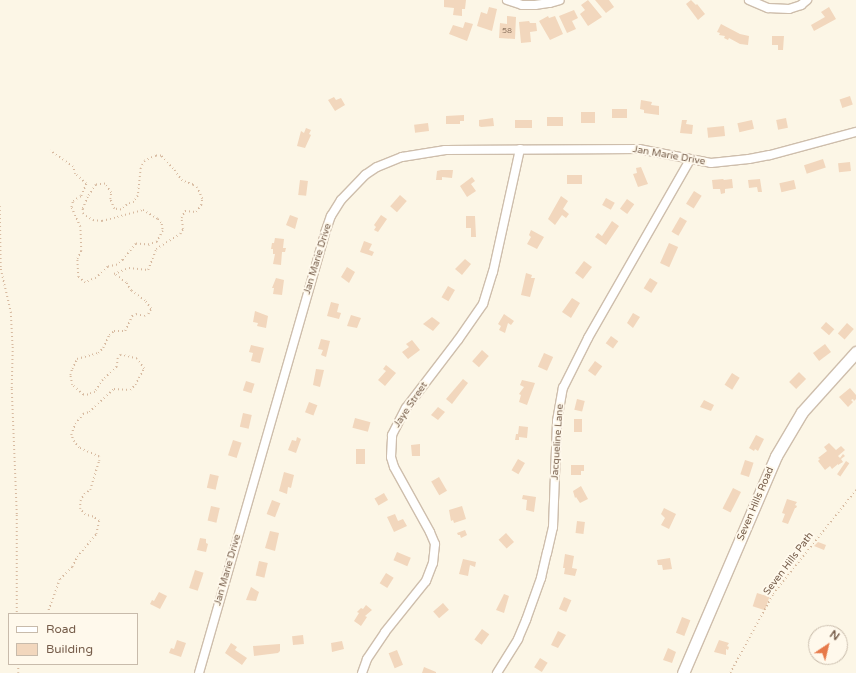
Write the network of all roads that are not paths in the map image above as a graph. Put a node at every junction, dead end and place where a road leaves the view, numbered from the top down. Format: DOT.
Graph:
graph roads {
  1 [pos="508,0"];
  2 [pos="560,0"];
  3 [pos="749,0"];
  4 [pos="807,0"];
  5 [pos="856,132"];
  6 [pos="520,149"];
  7 [pos="690,160"];
  8 [pos="856,352"];
  9 [pos="199,673"];
  10 [pos="362,673"];
  11 [pos="497,673"];
  12 [pos="683,673"];
  1 -- 2 [label="street"];
  3 -- 4 [label="street"];
  5 -- 7 [label="street, Jan Marie Drive"];
  6 -- 7 [label="street, Jan Marie Drive"];
  6 -- 9 [label="street, Jan Marie Drive"];
  6 -- 10 [label="street, Jaye Street"];
  7 -- 11 [label="street, Jacqueline Lane"];
  8 -- 12 [label="street, Seven Hills Road"];
}
